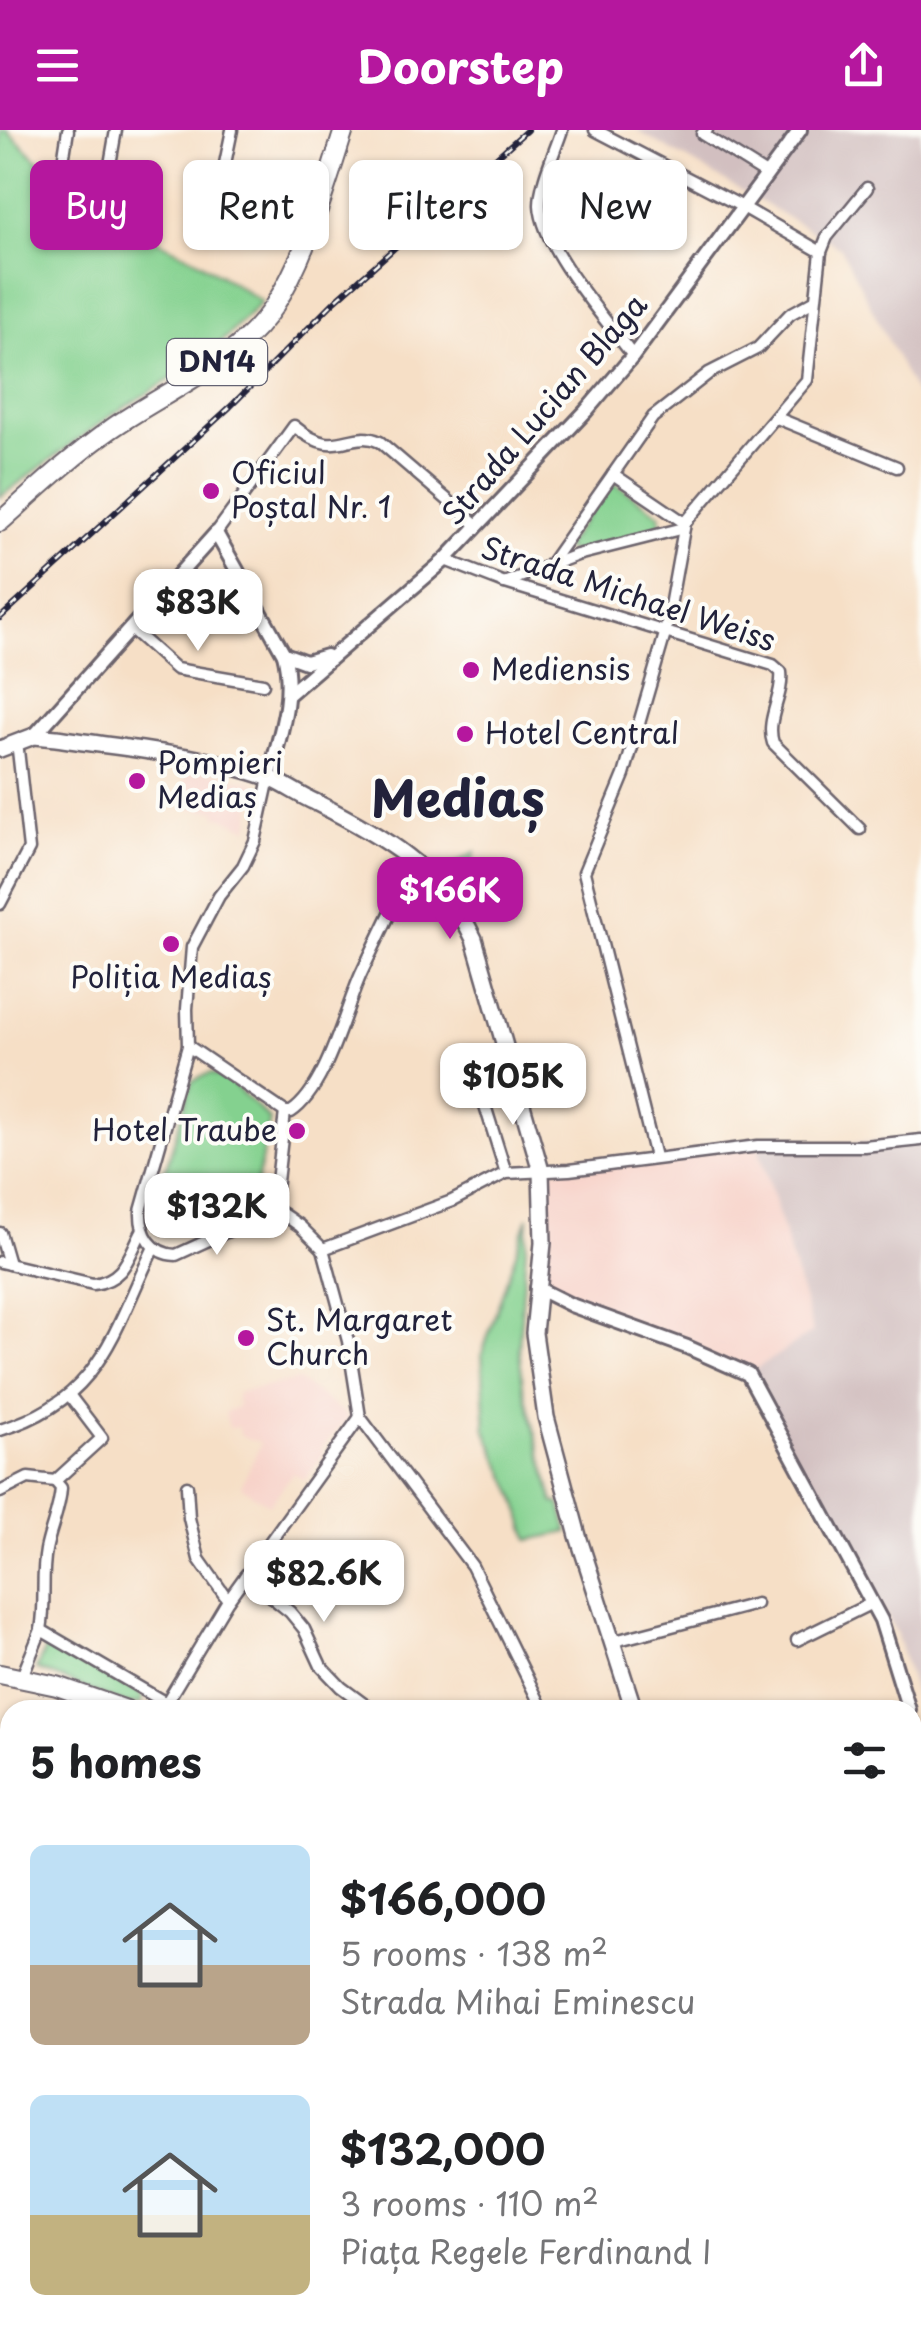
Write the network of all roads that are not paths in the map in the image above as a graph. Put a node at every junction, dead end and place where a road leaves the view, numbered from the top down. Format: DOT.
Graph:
graph roads {
  1 [pos="68,130"];
  2 [pos="116,130"];
  3 [pos="232,130"];
  4 [pos="344,130"];
  5 [pos="562,130"];
  6 [pos="595,130"];
  7 [pos="706,130"];
  8 [pos="800,130"];
  9 [pos="63,160"];
  10 [pos="111,160"];
  11 [pos="226,160"];
  12 [pos="766,174"];
  13 [pos="867,188"];
  14 [pos="743,207"];
  15 [pos="820,252"];
  16 [pos="814,301"];
  17 [pos="633,356"];
  18 [pos="777,418"];
  19 [pos="897,466"];
  20 [pos="613,474"];
  21 [pos="0,522"];
  22 [pos="684,525"];
  23 [pos="478,526"];
  24 [pos="216,533"];
  25 [pos="446,560"];
  26 [pos="550,564"];
  27 [pos="504,582"];
  28 [pos="130,628"];
  29 [pos="665,634"];
  30 [pos="338,651"];
  31 [pos="284,654"];
  32 [pos="263,684"];
  33 [pos="289,694"];
  34 [pos="34,736"];
  35 [pos="17,740"];
  36 [pos="0,749"];
  37 [pos="269,778"];
  38 [pos="860,828"];
  39 [pos="416,861"];
  40 [pos="0,904"];
  41 [pos="188,1046"];
  42 [pos="482,1096"];
  43 [pos="284,1112"];
  44 [pos="921,1140"];
  45 [pos="656,1158"];
  46 [pos="541,1171"];
  47 [pos="506,1173"];
  48 [pos="271,1206"];
  49 [pos="142,1232"];
  50 [pos="0,1234"];
  51 [pos="154,1246"];
  52 [pos="323,1249"];
  53 [pos="5,1263"];
  54 [pos="537,1288"];
  55 [pos="70,1396"];
  56 [pos="360,1417"];
  57 [pos="0,1430"];
  58 [pos="55,1482"];
  59 [pos="187,1486"];
  60 [pos="0,1492"];
  61 [pos="245,1576"];
  62 [pos="228,1600"];
  63 [pos="872,1603"];
  64 [pos="756,1604"];
  65 [pos="41,1630"];
  66 [pos="797,1640"];
  67 [pos="611,1642"];
  68 [pos="0,1674"];
  69 [pos="21,1679"];
  70 [pos="97,1700"];
  71 [pos="154,1700"];
  72 [pos="168,1700"];
  73 [pos="359,1700"];
  74 [pos="538,1700"];
  75 [pos="631,1700"];
  76 [pos="906,1700"];
  1 -- 9 [label="street"];
  2 -- 10 [label="street"];
  3 -- 11 [label="street"];
  4 -- 21 [label="main road, DN14"];
  5 -- 17 [label="street"];
  6 -- 14 [label="street"];
  7 -- 12 [label="street"];
  8 -- 12 [label="street, Strada Lucian Blaga"];
  12 -- 14 [label="street, Strada Lucian Blaga"];
  13 -- 15 [label="street"];
  14 -- 15 [label="street"];
  14 -- 17 [label="street, Strada Lucian Blaga"];
  15 -- 16 [label="street"];
  16 -- 18 [label="street"];
  16 -- 20 [label="street"];
  17 -- 23 [label="street, Strada Lucian Blaga"];
  18 -- 19 [label="street"];
  18 -- 22 [label="street"];
  20 -- 22 [label="street"];
  20 -- 26 [label="street"];
  22 -- 26 [label="street"];
  22 -- 29 [label="street"];
  23 -- 24 [label="street"];
  23 -- 25 [label="street, Strada Lucian Blaga"];
  24 -- 28 [label="street"];
  24 -- 31 [label="street"];
  25 -- 27 [label="street, Strada Michael Weiss"];
  25 -- 30 [label="street, Strada Lucian Blaga"];
  26 -- 27 [label="street"];
  27 -- 29 [label="street, Strada Michael Weiss"];
  28 -- 32 [label="street"];
  28 -- 34 [label="street"];
  29 -- 38 [label="street, Strada Michael Weiss"];
  29 -- 45 [label="street"];
  30 -- 31 [label="street"];
  30 -- 33 [label="street, Strada Lucian Blaga"];
  31 -- 33 [label="street"];
  33 -- 37 [label="street"];
  34 -- 35 [label="main road"];
  34 -- 37 [label="main road"];
  35 -- 36 [label="main road"];
  35 -- 40 [label="street"];
  37 -- 39 [label="main road"];
  37 -- 41 [label="street"];
  39 -- 43 [label="street"];
  39 -- 46 [label="main road"];
  41 -- 43 [label="street"];
  41 -- 49 [label="street"];
  42 -- 47 [label="street"];
  43 -- 48 [label="street"];
  44 -- 45 [label="street"];
  45 -- 46 [label="street"];
  46 -- 47 [label="street"];
  46 -- 54 [label="main road"];
  47 -- 52 [label="street"];
  48 -- 51 [label="street"];
  48 -- 52 [label="street"];
  49 -- 51 [label="street"];
  49 -- 53 [label="street"];
  50 -- 53 [label="street"];
  51 -- 55 [label="street"];
  52 -- 56 [label="street"];
  54 -- 63 [label="street"];
  54 -- 67 [label="main road"];
  55 -- 57 [label="street"];
  55 -- 58 [label="street"];
  56 -- 61 [label="street"];
  56 -- 74 [label="street"];
  58 -- 60 [label="street"];
  58 -- 65 [label="street"];
  59 -- 62 [label="street"];
  61 -- 62 [label="street"];
  61 -- 73 [label="street"];
  62 -- 72 [label="street"];
  63 -- 66 [label="street"];
  63 -- 76 [label="street"];
  64 -- 67 [label="street"];
  65 -- 69 [label="street"];
  65 -- 71 [label="street"];
  67 -- 75 [label="main road"];
  68 -- 69 [label="main road"];
  69 -- 70 [label="main road"];
}
